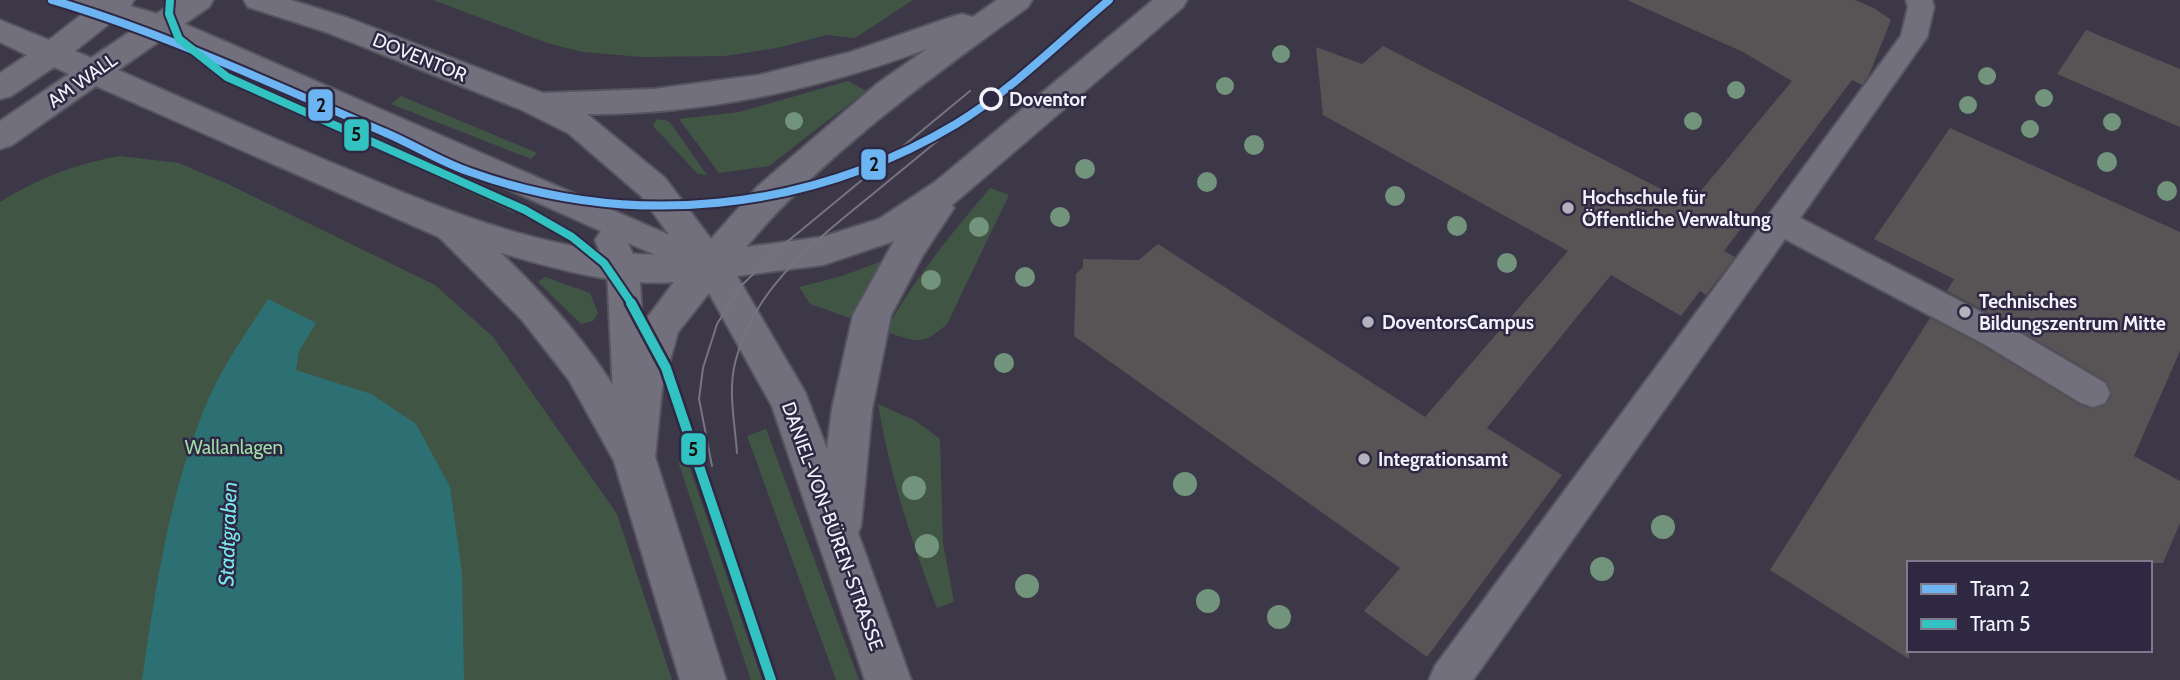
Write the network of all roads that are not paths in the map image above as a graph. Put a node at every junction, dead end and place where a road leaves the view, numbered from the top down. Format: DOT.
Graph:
graph roads {
  1 [pos="198,0"];
  2 [pos="259,0"];
  3 [pos="1172,0"];
  4 [pos="1919,0"];
  5 [pos="1015,1"];
  6 [pos="103,3"];
  7 [pos="162,24"];
  8 [pos="0,30"];
  9 [pos="51,53"];
  10 [pos="92,72"];
  11 [pos="0,88"];
  12 [pos="534,102"];
  13 [pos="0,137"];
  14 [pos="947,191"];
  15 [pos="593,215"];
  16 [pos="1780,222"];
  17 [pos="449,226"];
  18 [pos="709,266"];
  19 [pos="623,268"];
  20 [pos="2093,393"];
  21 [pos="634,457"];
  22 [pos="838,541"];
  23 [pos="703,680"];
  24 [pos="888,680"];
  25 [pos="1449,680"];
  1 -- 7 [label="main road, AM WALL"];
  2 -- 12 [label="main road, DOVENTOR"];
  3 -- 14 [label="main road"];
  4 -- 16 [label="lane"];
  5 -- 12 [label="main road"];
  5 -- 18 [label="main road"];
  6 -- 7 [label="lane"];
  6 -- 9 [label="main road, AM WALL"];
  7 -- 10 [label="main road, AM WALL"];
  7 -- 15 [label="lane"];
  8 -- 9 [label="main road"];
  9 -- 10 [label="main road"];
  9 -- 11 [label="main road, AM WALL"];
  10 -- 13 [label="main road, AM WALL"];
  10 -- 17 [label="main road"];
  12 -- 18 [label="main road, DOVENTOR"];
  14 -- 18 [label="main road"];
  14 -- 22 [label="main road"];
  15 -- 18 [label="lane"];
  15 -- 19 [label="lane"];
  16 -- 20 [label="lane"];
  16 -- 25 [label="lane"];
  17 -- 19 [label="main road"];
  17 -- 21 [label="main road"];
  18 -- 19 [label="main road"];
  18 -- 21 [label="main road"];
  18 -- 22 [label="main road, DANIEL-VON-BÜREN-STRASSE"];
  19 -- 21 [label="lane"];
  21 -- 23 [label="main road"];
  22 -- 24 [label="main road, DANIEL-VON-BÜREN-STRASSE"];
}
